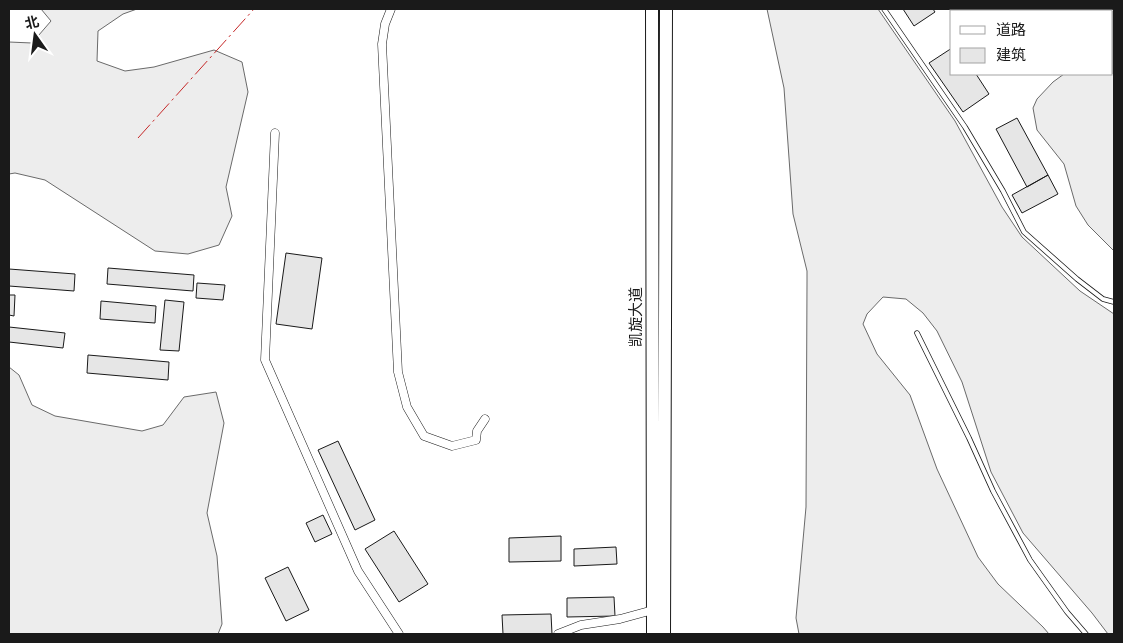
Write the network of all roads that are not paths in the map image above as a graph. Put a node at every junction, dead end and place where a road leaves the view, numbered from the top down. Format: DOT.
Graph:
graph roads {
  1 [pos="391,9"];
  2 [pos="652,9"];
  3 [pos="666,9"];
  4 [pos="884,9"];
  5 [pos="275,133"];
  6 [pos="1114,302"];
  7 [pos="917,333"];
  8 [pos="485,419"];
  9 [pos="653,610"];
  10 [pos="659,630"];
  11 [pos="399,634"];
  12 [pos="558,634"];
  13 [pos="1086,634"];
  1 -- 8 [label="street"];
  2 -- 9 [label="main road, 凯旋大道"];
  3 -- 10 [label="main road, 凯旋大道"];
  4 -- 6 [label="lane"];
  5 -- 11 [label="street"];
  7 -- 13 [label="lane"];
  9 -- 10 [label="main road, 凯旋大道"];
  9 -- 12 [label="street"];
}
